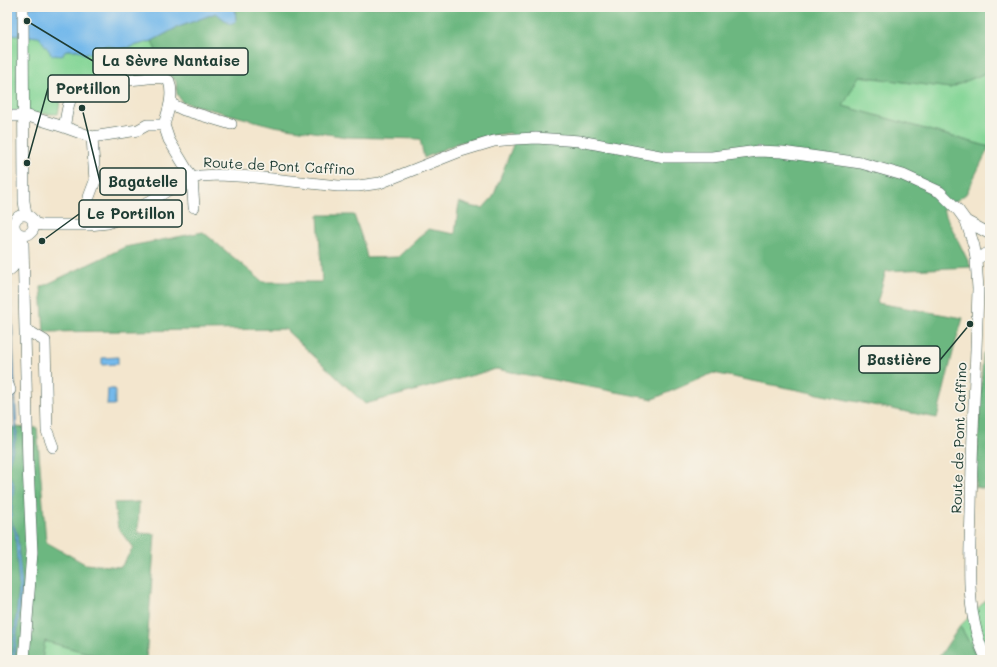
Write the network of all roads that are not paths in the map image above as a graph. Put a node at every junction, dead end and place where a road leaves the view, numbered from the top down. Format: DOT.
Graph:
graph roads {
  1 [pos="23,7"];
  2 [pos="171,104"];
  3 [pos="7,116"];
  4 [pos="24,116"];
  5 [pos="231,124"];
  6 [pos="164,125"];
  7 [pos="64,127"];
  8 [pos="92,137"];
  9 [pos="192,178"];
  10 [pos="89,197"];
  11 [pos="194,207"];
  12 [pos="966,221"];
  13 [pos="22,227"];
  14 [pos="989,234"];
  15 [pos="974,246"];
  16 [pos="990,252"];
  17 [pos="976,258"];
  18 [pos="7,272"];
  19 [pos="25,329"];
  20 [pos="53,448"];
  21 [pos="24,660"];
  22 [pos="987,660"];
  1 -- 4 [label="street"];
  2 -- 5 [label="street"];
  2 -- 6 [label="street"];
  2 -- 7 [label="street"];
  3 -- 4 [label="street"];
  4 -- 7 [label="street"];
  4 -- 13 [label="street"];
  6 -- 8 [label="street"];
  6 -- 9 [label="street"];
  7 -- 8 [label="street"];
  8 -- 10 [label="street"];
  9 -- 11 [label="street"];
  9 -- 12 [label="street, Route de Pont Caffino"];
  9 -- 13 [label="street, Route de Pont Caffino"];
  12 -- 14 [label="street"];
  12 -- 15 [label="street, Route de Pont Caffino"];
  13 -- 18 [label="street"];
  13 -- 19 [label="street"];
  14 -- 15 [label="street"];
  15 -- 17 [label="street, Route de Pont Caffino"];
  16 -- 17 [label="street"];
  17 -- 22 [label="street, Route de Pont Caffino"];
  19 -- 20 [label="street"];
  19 -- 21 [label="street"];
}
